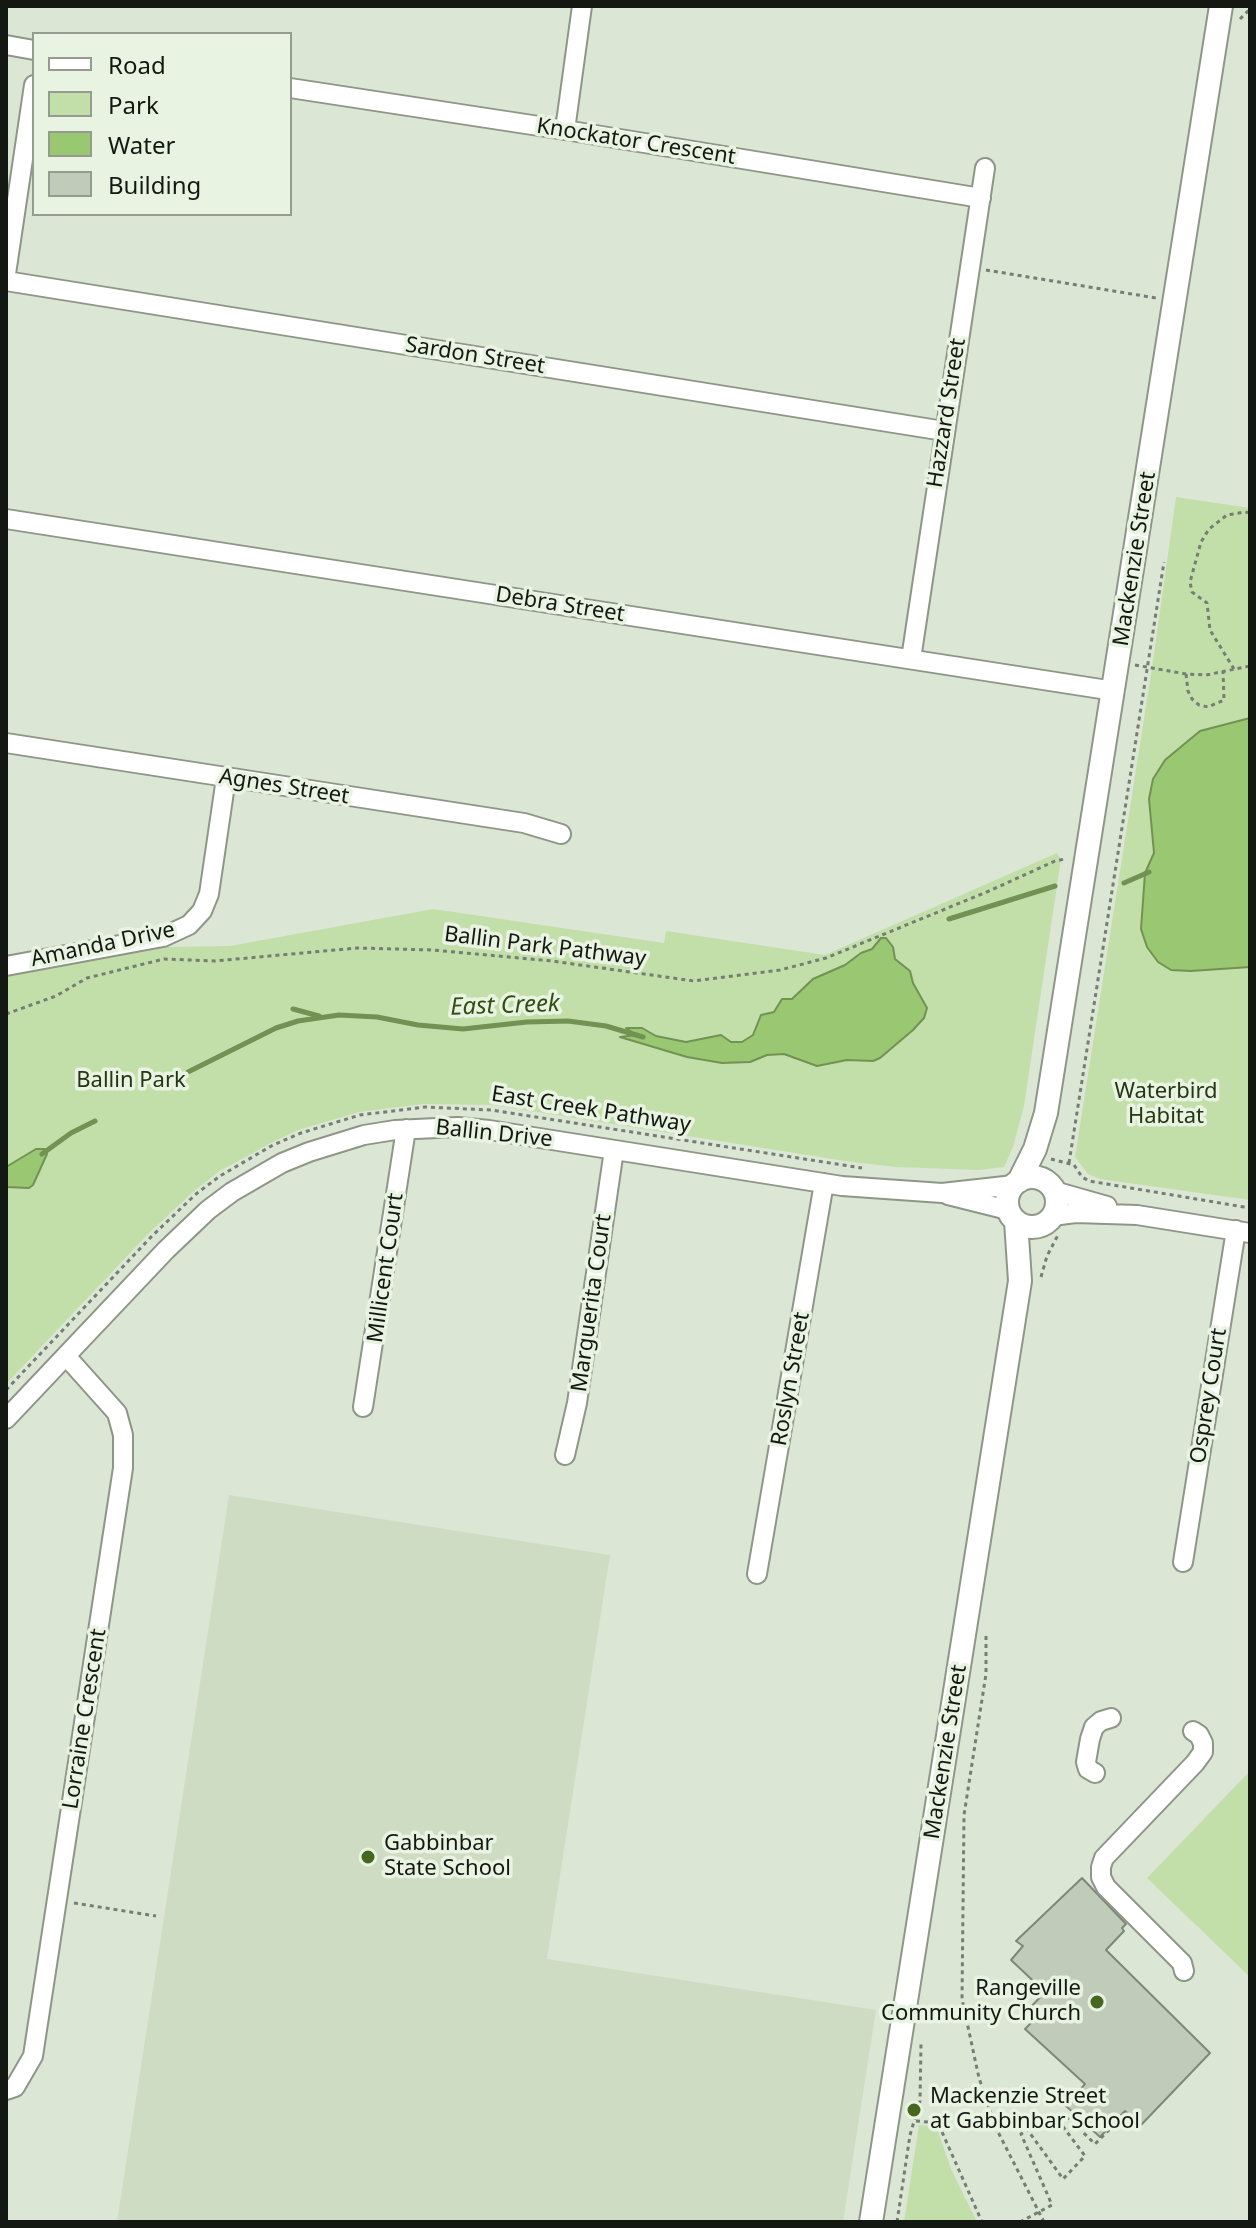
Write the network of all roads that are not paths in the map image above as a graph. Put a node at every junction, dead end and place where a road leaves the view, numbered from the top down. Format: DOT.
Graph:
graph roads {
  1 [pos="582,6"];
  2 [pos="1227,10"];
  3 [pos="6,45"];
  4 [pos="32,50"];
  5 [pos="292,88"];
  6 [pos="32,98"];
  7 [pos="565,130"];
  8 [pos="985,168"];
  9 [pos="981,198"];
  10 [pos="6,274"];
  11 [pos="6,281"];
  12 [pos="944,431"];
  13 [pos="6,519"];
  14 [pos="911,659"];
  15 [pos="1114,691"];
  16 [pos="6,743"];
  17 [pos="226,778"];
  18 [pos="561,834"];
  19 [pos="6,966"];
  20 [pos="1046,1113"];
  21 [pos="406,1129"];
  22 [pos="614,1150"];
  23 [pos="1054,1173"];
  24 [pos="824,1183"];
  25 [pos="1016,1183"];
  26 [pos="942,1193"];
  27 [pos="1137,1215"];
  28 [pos="1012,1216"];
  29 [pos="1047,1221"];
  30 [pos="1243,1232"];
  31 [pos="1020,1281"];
  32 [pos="66,1356"];
  33 [pos="363,1407"];
  34 [pos="6,1419"];
  35 [pos="565,1455"];
  36 [pos="1183,1562"];
  37 [pos="757,1574"];
  38 [pos="1111,1718"];
  39 [pos="1193,1731"];
  40 [pos="1095,1773"];
  41 [pos="1184,1971"];
  42 [pos="6,2090"];
  43 [pos="871,2222"];
  1 -- 7 [label="street"];
  2 -- 15 [label="main road, Mackenzie Street"];
  3 -- 4 [label="street"];
  5 -- 7 [label="street, Knockator Crescent"];
  6 -- 10 [label="street"];
  7 -- 9 [label="street, Knockator Crescent"];
  8 -- 9 [label="street, Hazzard Street"];
  9 -- 12 [label="street, Hazzard Street"];
  11 -- 12 [label="street, Sardon Street"];
  12 -- 14 [label="street, Hazzard Street"];
  13 -- 14 [label="street, Debra Street"];
  14 -- 15 [label="street, Debra Street"];
  15 -- 20 [label="main road, Mackenzie Street"];
  16 -- 17 [label="street, Agnes Street"];
  17 -- 18 [label="street, Agnes Street"];
  17 -- 19 [label="street, Amanda Drive"];
  20 -- 23 [label="main road, Mackenzie Street"];
  20 -- 25 [label="main road, Mackenzie Street"];
  21 -- 22 [label="street, Ballin Drive"];
  21 -- 32 [label="street, Ballin Drive"];
  21 -- 33 [label="street, Millicent Court"];
  22 -- 24 [label="street, Ballin Drive"];
  22 -- 35 [label="street, Marguerita Court"];
  23 -- 25 [label="main road"];
  23 -- 27 [label="street"];
  23 -- 29 [label="main road"];
  24 -- 26 [label="street, Ballin Drive"];
  24 -- 37 [label="street, Roslyn Street"];
  25 -- 26 [label="street, Ballin Drive"];
  25 -- 28 [label="main road"];
  26 -- 28 [label="street, Ballin Drive"];
  27 -- 29 [label="street"];
  27 -- 30 [label="street"];
  28 -- 29 [label="main road"];
  28 -- 31 [label="main road, Mackenzie Street"];
  29 -- 31 [label="main road, Mackenzie Street"];
  30 -- 36 [label="street, Osprey Court"];
  31 -- 43 [label="main road, Mackenzie Street"];
  32 -- 34 [label="street, Ballin Drive"];
  32 -- 42 [label="street, Lorraine Crescent"];
  38 -- 40 [label="street"];
  39 -- 41 [label="street"];
}
